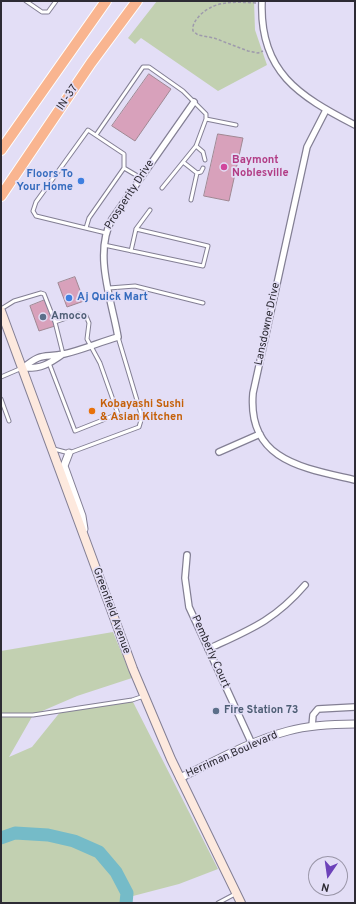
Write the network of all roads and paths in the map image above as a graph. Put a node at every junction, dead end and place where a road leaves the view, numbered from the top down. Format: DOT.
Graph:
graph roads {
  1 [pos="26,1"];
  2 [pos="56,1"];
  3 [pos="106,1"];
  4 [pos="137,1"];
  5 [pos="261,2"];
  6 [pos="96,15"];
  7 [pos="268,49"];
  8 [pos="194,102"];
  9 [pos="326,110"];
  10 [pos="206,119"];
  11 [pos="236,125"];
  12 [pos="355,125"];
  13 [pos="96,134"];
  14 [pos="1,139"];
  15 [pos="196,146"];
  16 [pos="1,150"];
  17 [pos="205,160"];
  18 [pos="183,162"];
  19 [pos="124,168"];
  20 [pos="203,168"];
  21 [pos="197,173"];
  22 [pos="141,178"];
  23 [pos="162,188"];
  24 [pos="1,196"];
  25 [pos="191,200"];
  26 [pos="150,210"];
  27 [pos="86,228"];
  28 [pos="136,229"];
  29 [pos="106,233"];
  30 [pos="104,245"];
  31 [pos="131,251"];
  32 [pos="109,288"];
  33 [pos="203,303"];
  34 [pos="1,310"];
  35 [pos="55,322"];
  36 [pos="118,337"];
  37 [pos="90,346"];
  38 [pos="63,354"];
  39 [pos="50,363"];
  40 [pos="23,368"];
  41 [pos="1,377"];
  42 [pos="1,399"];
  43 [pos="9,421"];
  44 [pos="260,434"];
  45 [pos="53,449"];
  46 [pos="219,452"];
  47 [pos="68,453"];
  48 [pos="355,480"];
  49 [pos="87,545"];
  50 [pos="187,555"];
  51 [pos="305,585"];
  52 [pos="208,649"];
  53 [pos="144,696"];
  54 [pos="355,707"];
  55 [pos="1,715"];
  56 [pos="355,724"];
  57 [pos="312,726"];
  58 [pos="252,744"];
  59 [pos="180,778"];
  60 [pos="237,893"];
  61 [pos="218,903"];
  62 [pos="241,903"];
  1 -- 2 [label="lane"];
  3 -- 6 [label="highway"];
  4 -- 24 [label="highway, IN-37"];
  5 -- 7 [label="street"];
  5 -- 7 [label="path"];
  6 -- 14 [label="highway"];
  6 -- 16 [label="highway"];
  7 -- 9 [label="street"];
  8 -- 10 [label="lane"];
  8 -- 13 [label="lane"];
  8 -- 22 [label="street, Prosperity Drive"];
  9 -- 12 [label="street"];
  9 -- 44 [label="street, Lansdowne Drive"];
  10 -- 11 [label="lane"];
  10 -- 15 [label="lane"];
  13 -- 19 [label="lane"];
  13 -- 27 [label="lane"];
  15 -- 17 [label="lane"];
  15 -- 18 [label="lane"];
  18 -- 21 [label="lane"];
  18 -- 23 [label="lane"];
  19 -- 22 [label="lane"];
  19 -- 27 [label="lane"];
  20 -- 21 [label="lane"];
  21 -- 25 [label="lane"];
  22 -- 29 [label="street, Prosperity Drive"];
  26 -- 28 [label="lane"];
  27 -- 29 [label="lane"];
  28 -- 31 [label="lane"];
  28 -- 31 [label="lane"];
  29 -- 30 [label="street, Prosperity Drive"];
  30 -- 31 [label="lane"];
  30 -- 32 [label="street, Prosperity Drive"];
  32 -- 33 [label="lane"];
  32 -- 36 [label="street, Prosperity Drive"];
  34 -- 35 [label="lane"];
  34 -- 40 [label="main road, Greenfield Avenue"];
  35 -- 37 [label="lane"];
  35 -- 38 [label="lane"];
  36 -- 37 [label="street"];
  36 -- 47 [label="lane"];
  37 -- 38 [label="street"];
  37 -- 39 [label="lane"];
  38 -- 39 [label="street"];
  38 -- 40 [label="street"];
  39 -- 40 [label="street"];
  40 -- 41 [label="lane"];
  40 -- 45 [label="main road, Greenfield Avenue"];
  42 -- 43 [label="lane"];
  44 -- 46 [label="street"];
  44 -- 48 [label="street, Lansdowne Drive"];
  45 -- 47 [label="lane"];
  45 -- 49 [label="main road, Greenfield Avenue"];
  47 -- 49 [label="street"];
  49 -- 53 [label="main road, Greenfield Avenue"];
  50 -- 52 [label="street, Pemberly Court"];
  51 -- 52 [label="street"];
  52 -- 58 [label="street, Pemberly Court"];
  53 -- 55 [label="lane"];
  53 -- 59 [label="main road, Greenfield Avenue"];
  54 -- 57 [label="street"];
  56 -- 57 [label="street, Herriman Boulevard"];
  57 -- 58 [label="street, Herriman Boulevard"];
  58 -- 59 [label="street, Herriman Boulevard"];
  59 -- 60 [label="main road, Greenfield Avenue"];
  60 -- 61 [label="lane"];
  60 -- 62 [label="main road, Greenfield Avenue"];
}
